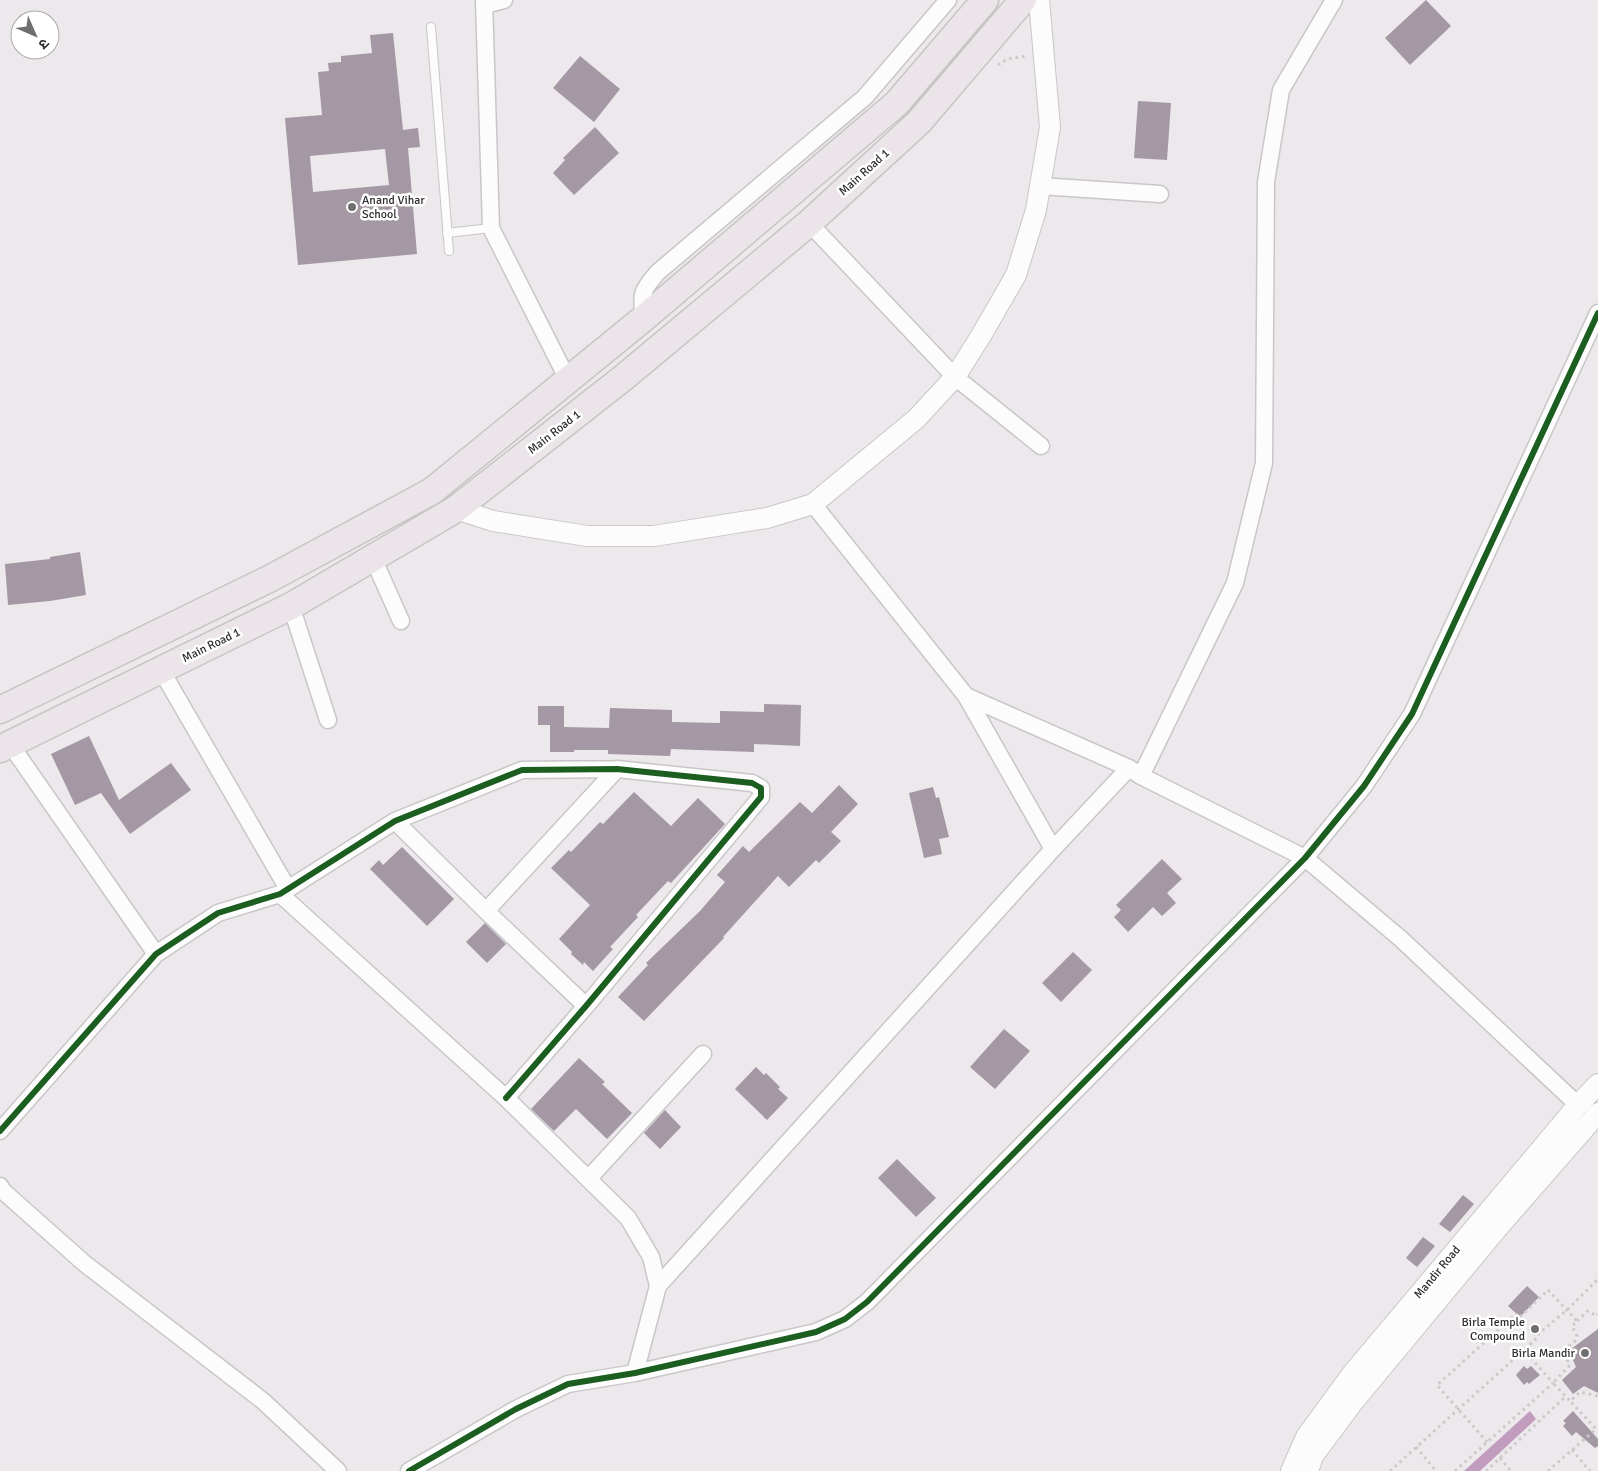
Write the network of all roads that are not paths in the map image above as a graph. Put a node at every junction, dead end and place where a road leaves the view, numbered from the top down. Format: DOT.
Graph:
graph roads {
  1 [pos="504,0"];
  2 [pos="948,0"];
  3 [pos="985,0"];
  4 [pos="1023,0"];
  5 [pos="1040,0"];
  6 [pos="1334,0"];
  7 [pos="485,3"];
  8 [pos="431,27"];
  9 [pos="1040,186"];
  10 [pos="1160,194"];
  11 [pos="809,223"];
  12 [pos="491,228"];
  13 [pos="447,233"];
  14 [pos="449,251"];
  15 [pos="1598,312"];
  16 [pos="644,318"];
  17 [pos="955,377"];
  18 [pos="568,380"];
  19 [pos="1041,446"];
  20 [pos="813,504"];
  21 [pos="456,508"];
  22 [pos="373,558"];
  23 [pos="291,606"];
  24 [pos="401,621"];
  25 [pos="161,670"];
  26 [pos="966,696"];
  27 [pos="0,710"];
  28 [pos="328,720"];
  29 [pos="5,746"];
  30 [pos="617,770"];
  31 [pos="1135,772"];
  32 [pos="396,821"];
  33 [pos="1053,849"];
  34 [pos="1304,858"];
  35 [pos="284,891"];
  36 [pos="486,911"];
  37 [pos="156,954"];
  38 [pos="586,1006"];
  39 [pos="703,1054"];
  40 [pos="1598,1084"];
  41 [pos="506,1098"];
  42 [pos="1578,1105"];
  43 [pos="1598,1113"];
  44 [pos="0,1131"];
  45 [pos="588,1179"];
  46 [pos="0,1186"];
  47 [pos="658,1286"];
  48 [pos="636,1372"];
  49 [pos="1311,1464"];
  50 [pos="338,1471"];
  51 [pos="409,1471"];
  52 [pos="1291,1471"];
  53 [pos="1296,1471"];
  1 -- 7 [label="street"];
  2 -- 16 [label="street"];
  3 -- 16 [label="main road"];
  4 -- 11 [label="main road, Main Road 1"];
  5 -- 9 [label="street"];
  6 -- 31 [label="street"];
  7 -- 12 [label="street"];
  8 -- 13 [label="lane"];
  9 -- 10 [label="street"];
  9 -- 17 [label="street"];
  11 -- 17 [label="street"];
  11 -- 21 [label="main road, Main Road 1"];
  12 -- 13 [label="lane"];
  12 -- 18 [label="street"];
  13 -- 14 [label="lane"];
  15 -- 34 [label="street"];
  16 -- 18 [label="main road"];
  17 -- 19 [label="street"];
  17 -- 20 [label="street"];
  18 -- 27 [label="main road"];
  20 -- 21 [label="street"];
  20 -- 26 [label="street"];
  21 -- 22 [label="main road, Main Road 1"];
  22 -- 23 [label="main road, Main Road 1"];
  22 -- 24 [label="street"];
  23 -- 25 [label="main road, Main Road 1"];
  23 -- 28 [label="street"];
  25 -- 29 [label="main road, Main Road 1"];
  25 -- 35 [label="street"];
  26 -- 31 [label="street"];
  26 -- 33 [label="street"];
  29 -- 37 [label="street"];
  30 -- 32 [label="street"];
  30 -- 36 [label="street"];
  30 -- 38 [label="street"];
  31 -- 33 [label="street"];
  31 -- 34 [label="street"];
  32 -- 35 [label="street"];
  32 -- 36 [label="street"];
  33 -- 47 [label="street"];
  34 -- 42 [label="street"];
  34 -- 48 [label="street"];
  35 -- 37 [label="street"];
  35 -- 41 [label="street"];
  36 -- 38 [label="street"];
  37 -- 44 [label="street"];
  38 -- 41 [label="street"];
  39 -- 45 [label="street"];
  40 -- 42 [label="street, Mandir Road"];
  41 -- 45 [label="street"];
  42 -- 52 [label="street, Mandir Road"];
  43 -- 49 [label="street, Mandir Road"];
  45 -- 47 [label="street"];
  46 -- 50 [label="street"];
  47 -- 48 [label="street"];
  48 -- 51 [label="street"];
  49 -- 53 [label="street"];
}
